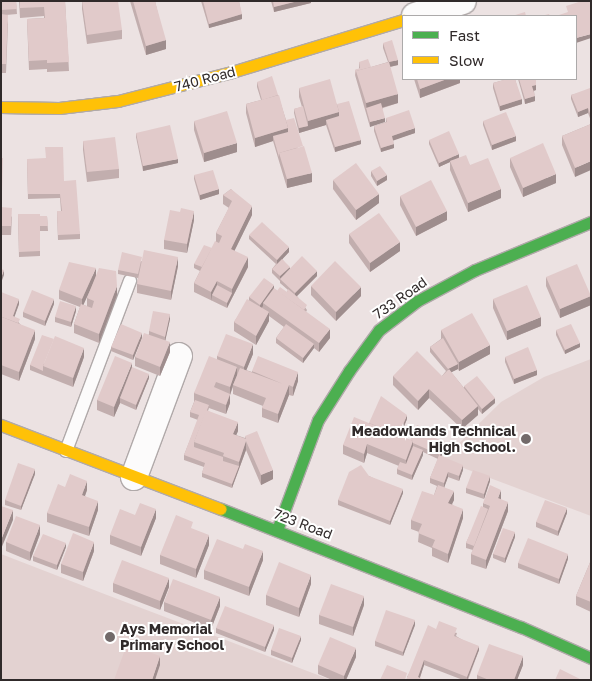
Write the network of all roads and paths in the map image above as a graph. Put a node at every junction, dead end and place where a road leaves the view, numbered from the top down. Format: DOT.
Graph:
graph roads {
  1 [pos="463,1"];
  2 [pos="418,15"];
  3 [pos="402,20"];
  4 [pos="1,108"];
  5 [pos="591,222"];
  6 [pos="130,281"];
  7 [pos="178,356"];
  8 [pos="1,425"];
  9 [pos="66,451"];
  10 [pos="134,476"];
  11 [pos="277,530"];
  12 [pos="591,658"];
  1 -- 2 [label="street"];
  3 -- 4 [label="street, 740 Road"];
  5 -- 11 [label="street, 733 Road"];
  6 -- 9 [label="lane"];
  7 -- 10 [label="street"];
  8 -- 9 [label="street, 723 Road"];
  9 -- 10 [label="street, 723 Road"];
  10 -- 11 [label="street, 723 Road"];
  11 -- 12 [label="street, 723 Road"];
}
